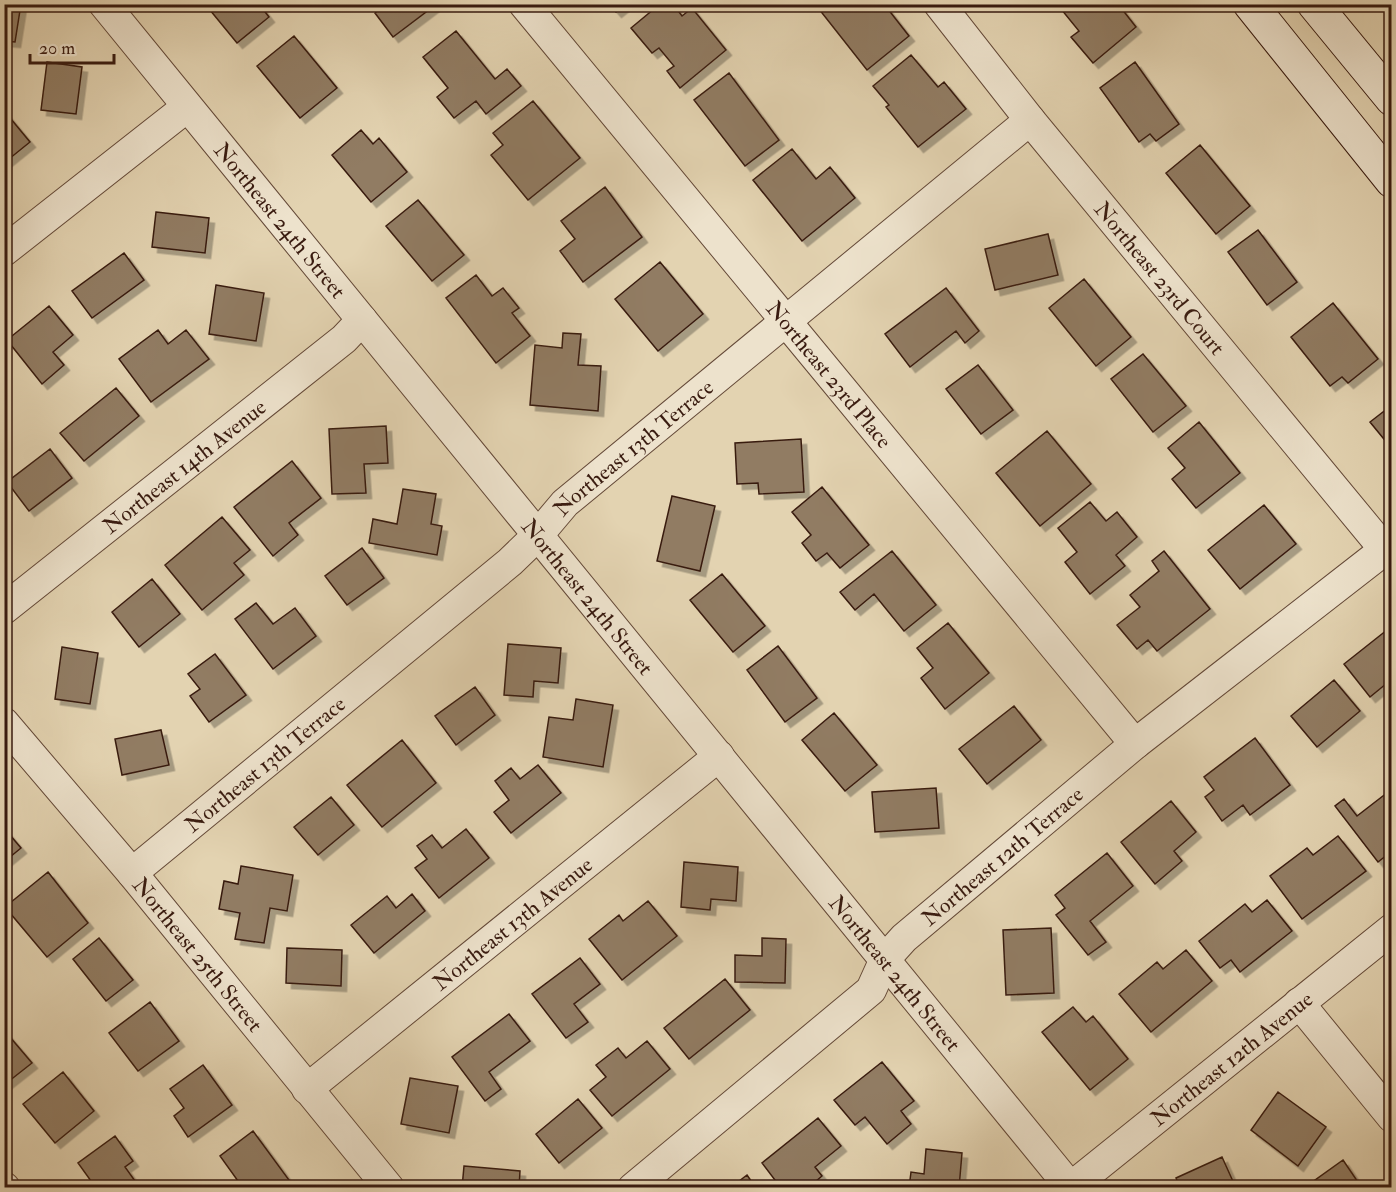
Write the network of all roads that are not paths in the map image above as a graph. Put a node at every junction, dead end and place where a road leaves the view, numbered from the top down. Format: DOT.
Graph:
graph roads {
  1 [pos="104,4"];
  2 [pos="524,4"];
  3 [pos="939,4"];
  4 [pos="1250,4"];
  5 [pos="1314,4"];
  6 [pos="1392,99"];
  7 [pos="187,107"];
  8 [pos="1030,120"];
  9 [pos="1392,181"];
  10 [pos="4,251"];
  11 [pos="362,321"];
  12 [pos="786,322"];
  13 [pos="538,535"];
  14 [pos="1388,547"];
  15 [pos="4,609"];
  16 [pos="4,723"];
  17 [pos="1135,744"];
  18 [pos="718,756"];
  19 [pos="132,873"];
  20 [pos="1392,929"];
  21 [pos="885,959"];
  22 [pos="1299,1003"];
  23 [pos="307,1089"];
  24 [pos="1392,1117"];
  25 [pos="1071,1187"];
  26 [pos="388,1188"];
  27 [pos="633,1188"];
  1 -- 7 [label="street, Northeast 24th Street"];
  2 -- 12 [label="street, Northeast 23rd Place"];
  3 -- 8 [label="street, Northeast 23rd Court"];
  4 -- 9 [label="main road"];
  5 -- 6 [label="main road"];
  7 -- 10 [label="street"];
  7 -- 11 [label="street, Northeast 24th Street"];
  8 -- 12 [label="street, Northeast 13th Terrace"];
  8 -- 14 [label="street, Northeast 23rd Court"];
  11 -- 13 [label="street, Northeast 24th Street"];
  11 -- 15 [label="street, Northeast 14th Avenue"];
  12 -- 13 [label="street, Northeast 13th Terrace"];
  12 -- 17 [label="street, Northeast 23rd Place"];
  13 -- 18 [label="street, Northeast 24th Street"];
  13 -- 19 [label="street, Northeast 13th Terrace"];
  14 -- 17 [label="street, Northeast 12th Terrace"];
  16 -- 19 [label="street, Northeast 25th Street"];
  17 -- 21 [label="street, Northeast 12th Terrace"];
  18 -- 21 [label="street, Northeast 24th Street"];
  18 -- 23 [label="street, Northeast 13th Avenue"];
  19 -- 23 [label="street, Northeast 25th Street"];
  20 -- 22 [label="street, Northeast 12th Avenue"];
  21 -- 25 [label="street, Northeast 24th Street"];
  21 -- 27 [label="street, Northeast 12th Terrace"];
  22 -- 24 [label="street"];
  22 -- 25 [label="street, Northeast 12th Avenue"];
  23 -- 26 [label="street, Northeast 25th Street"];
}
